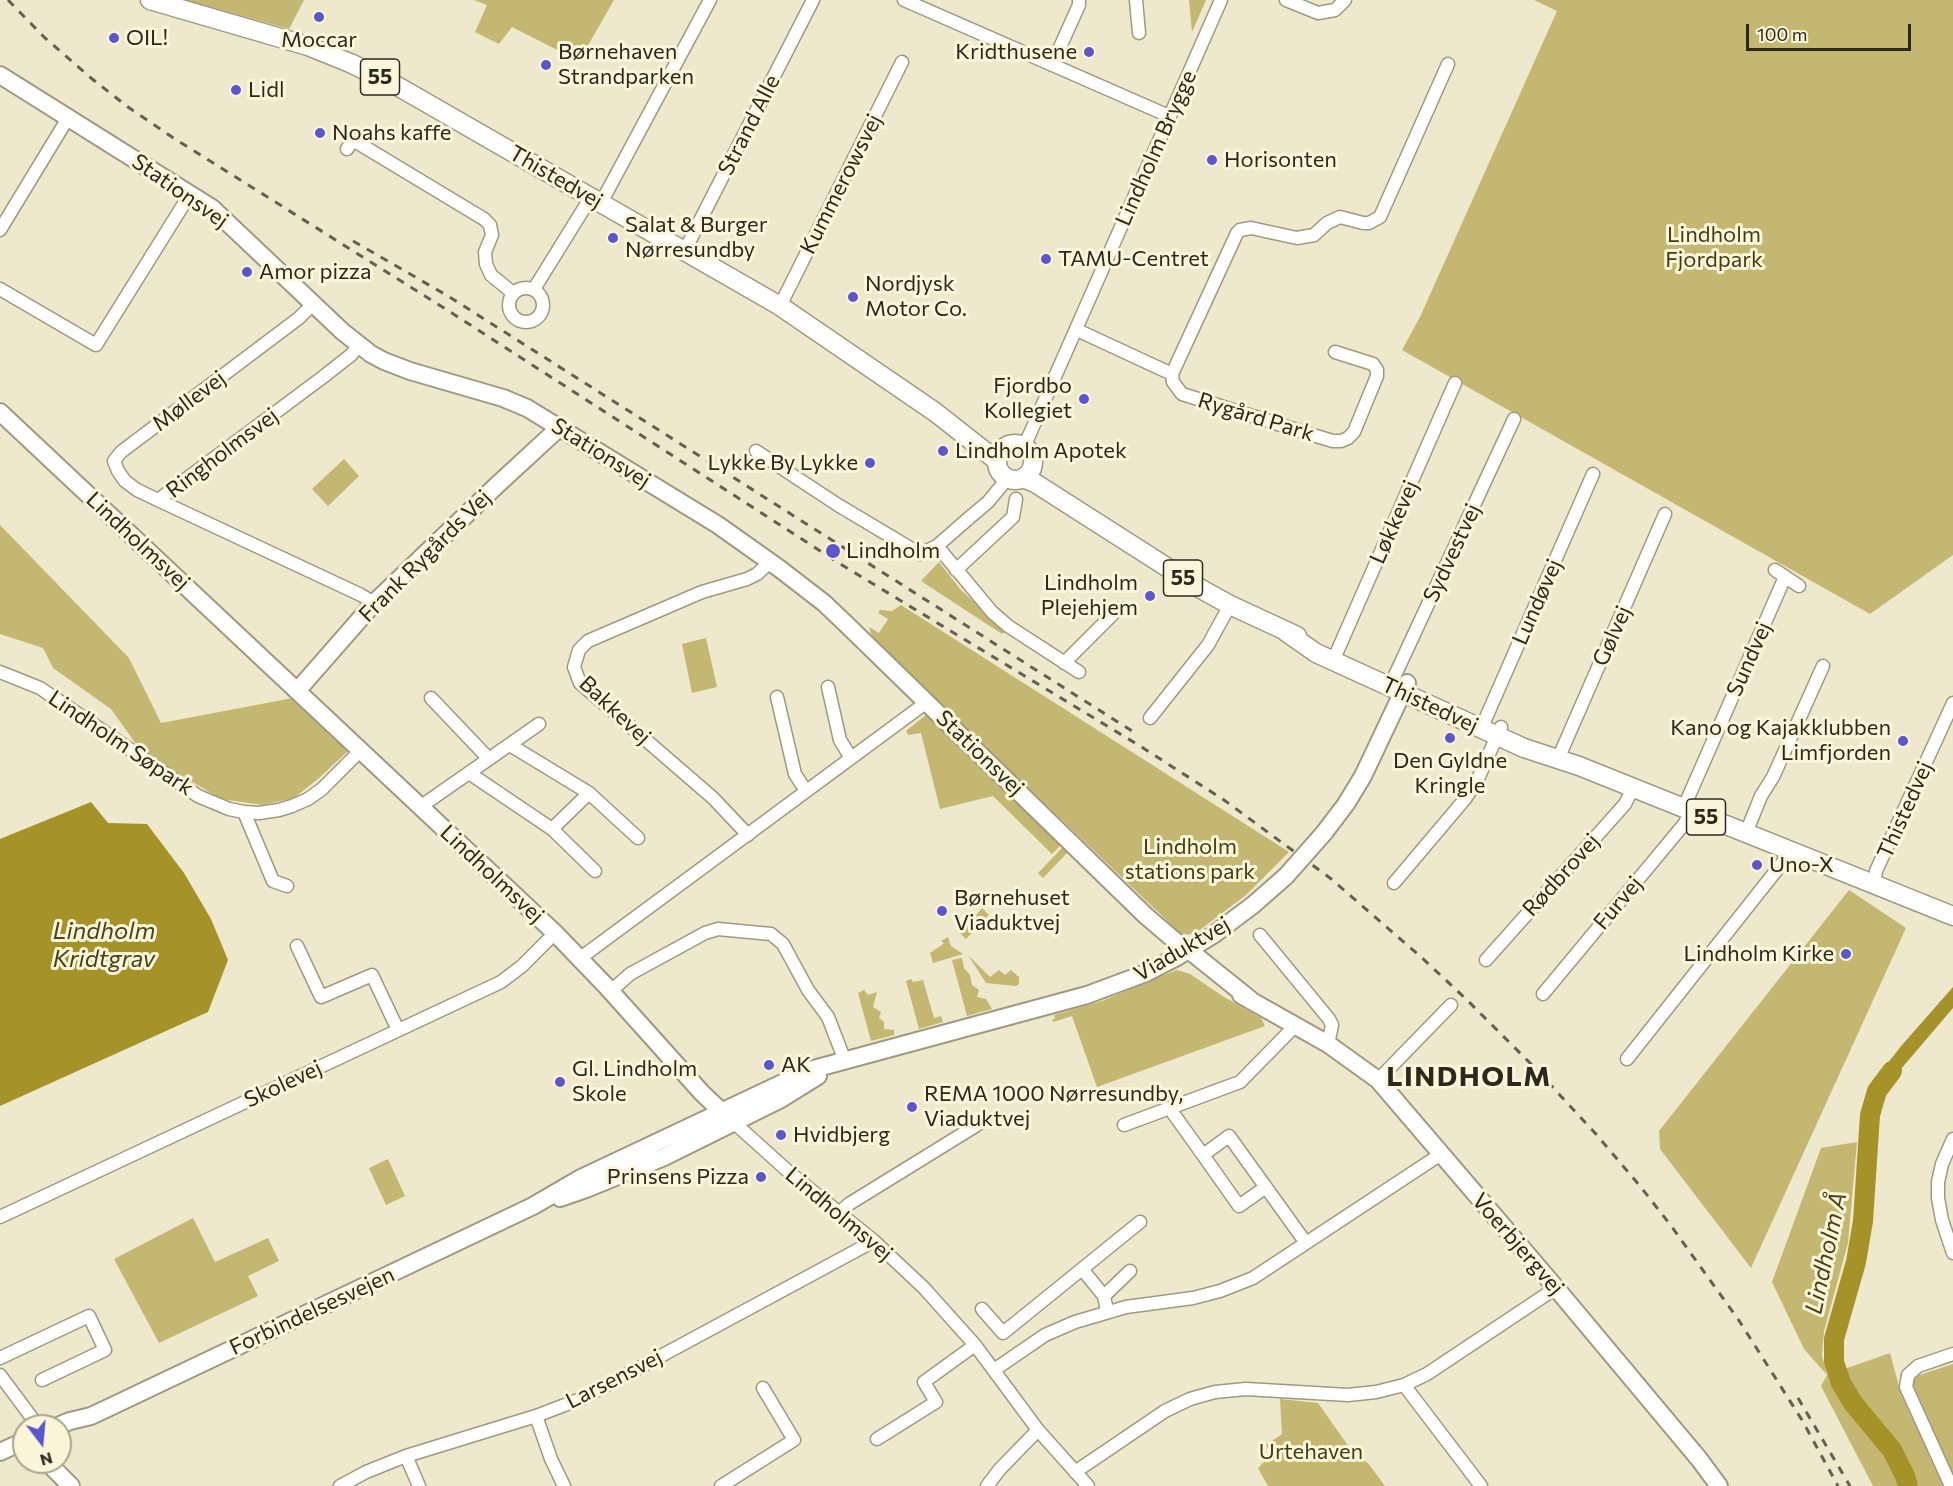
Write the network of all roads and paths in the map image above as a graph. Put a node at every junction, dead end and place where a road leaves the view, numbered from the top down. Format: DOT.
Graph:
graph roads {
  1 [pos="150,0"];
  2 [pos="710,0"];
  3 [pos="813,0"];
  4 [pos="904,0"];
  5 [pos="1079,0"];
  6 [pos="1136,0"];
  7 [pos="1221,0"];
  8 [pos="1286,0"];
  9 [pos="1345,0"];
  10 [pos="932,6"];
  11 [pos="1139,33"];
  12 [pos="902,62"];
  13 [pos="1448,64"];
  14 [pos="1053,65"];
  15 [pos="0,75"];
  16 [pos="1169,116"];
  17 [pos="68,117"];
  18 [pos="347,149"];
  19 [pos="190,194"];
  20 [pos="596,200"];
  21 [pos="0,230"];
  22 [pos="685,250"];
  23 [pos="0,289"];
  24 [pos="534,289"];
  25 [pos="513,293"];
  26 [pos="314,304"];
  27 [pos="780,306"];
  28 [pos="1077,330"];
  29 [pos="359,345"];
  30 [pos="1335,352"];
  31 [pos="1172,374"];
  32 [pos="1455,383"];
  33 [pos="1514,419"];
  34 [pos="3,421"];
  35 [pos="560,427"];
  36 [pos="756,451"];
  37 [pos="1009,451"];
  38 [pos="1021,474"];
  39 [pos="1593,474"];
  40 [pos="1016,498"];
  41 [pos="158,500"];
  42 [pos="1665,514"];
  43 [pos="937,546"];
  44 [pos="770,562"];
  45 [pos="957,570"];
  46 [pos="1799,586"];
  47 [pos="374,603"];
  48 [pos="1230,605"];
  49 [pos="1119,609"];
  50 [pos="1335,656"];
  51 [pos="1064,663"];
  52 [pos="1823,666"];
  53 [pos="0,672"];
  54 [pos="1079,672"];
  55 [pos="1399,685"];
  56 [pos="828,687"];
  57 [pos="297,691"];
  58 [pos="777,697"];
  59 [pos="431,698"];
  60 [pos="927,702"];
  61 [pos="1953,703"];
  62 [pos="1150,718"];
  63 [pos="539,724"];
  64 [pos="1491,728"];
  65 [pos="510,744"];
  66 [pos="361,750"];
  67 [pos="1559,757"];
  68 [pos="851,758"];
  69 [pos="489,759"];
  70 [pos="469,773"];
  71 [pos="1633,788"];
  72 [pos="806,791"];
  73 [pos="589,793"];
  74 [pos="420,807"];
  75 [pos="1687,809"];
  76 [pos="244,812"];
  77 [pos="552,829"];
  78 [pos="1746,833"];
  79 [pos="748,835"];
  80 [pos="638,838"];
  81 [pos="1788,850"];
  82 [pos="595,871"];
  83 [pos="1394,884"];
  84 [pos="1874,884"];
  85 [pos="287,886"];
  86 [pos="1953,916"];
  87 [pos="555,933"];
  88 [pos="1260,935"];
  89 [pos="297,946"];
  90 [pos="1183,954"];
  91 [pos="579,959"];
  92 [pos="1486,960"];
  93 [pos="611,991"];
  94 [pos="1543,994"];
  95 [pos="1451,1005"];
  96 [pos="1295,1026"];
  97 [pos="398,1030"];
  98 [pos="1328,1044"];
  99 [pos="1627,1059"];
  100 [pos="845,1061"];
  101 [pos="1378,1080"];
  102 [pos="1170,1109"];
  103 [pos="721,1111"];
  104 [pos="734,1123"];
  105 [pos="977,1125"];
  106 [pos="1124,1125"];
  107 [pos="1953,1139"];
  108 [pos="1441,1154"];
  109 [pos="1203,1155"];
  110 [pos="1266,1186"];
  111 [pos="533,1206"];
  112 [pos="839,1213"];
  113 [pos="0,1217"];
  114 [pos="1948,1218"];
  115 [pos="1140,1222"];
  116 [pos="874,1240"];
  117 [pos="1306,1243"];
  118 [pos="1953,1253"];
  119 [pos="1082,1269"];
  120 [pos="1130,1271"];
  121 [pos="1556,1288"];
  122 [pos="1104,1296"];
  123 [pos="982,1309"];
  124 [pos="1107,1311"];
  125 [pos="975,1345"];
  126 [pos="1953,1354"];
  127 [pos="0,1358"];
  128 [pos="994,1370"];
  129 [pos="0,1375"];
  130 [pos="42,1380"];
  131 [pos="1404,1385"];
  132 [pos="763,1388"];
  133 [pos="29,1414"];
  134 [pos="91,1416"];
  135 [pos="536,1416"];
  136 [pos="72,1421"];
  137 [pos="72,1430"];
  138 [pos="1038,1430"];
  139 [pos="877,1439"];
  140 [pos="406,1456"];
  141 [pos="1075,1472"];
  142 [pos="340,1486"];
  143 [pos="419,1486"];
  144 [pos="564,1486"];
  145 [pos="721,1486"];
  146 [pos="987,1486"];
  147 [pos="1088,1486"];
  148 [pos="1482,1486"];
  149 [pos="1719,1486"];
  150 [pos="1951,1486"];
  1 -- 20 [label="main road, Thistedvej / 55"];
  2 -- 20 [label="street"];
  3 -- 22 [label="street, Strand Alle"];
  4 -- 10 [label="street"];
  5 -- 14 [label="street"];
  6 -- 11 [label="street"];
  7 -- 16 [label="street, Lindholm Brygge"];
  8 -- 9 [label="street"];
  10 -- 14 [label="street"];
  12 -- 27 [label="street, Kummerowsvej"];
  13 -- 31 [label="street, Rygård Park"];
  14 -- 16 [label="street"];
  15 -- 17 [label="street, Stationsvej"];
  16 -- 28 [label="street, Lindholm Brygge"];
  17 -- 19 [label="street, Stationsvej"];
  17 -- 21 [label="street"];
  18 -- 25 [label="street"];
  19 -- 23 [label="street"];
  19 -- 26 [label="street, Stationsvej"];
  20 -- 22 [label="main road, Thistedvej / 55"];
  20 -- 24 [label="street"];
  22 -- 27 [label="main road, Thistedvej / 55"];
  24 -- 25 [label="street"];
  24 -- 25 [label="street"];
  26 -- 29 [label="street, Stationsvej"];
  26 -- 41 [label="street, Møllevej"];
  27 -- 37 [label="main road, Thistedvej / 55"];
  28 -- 31 [label="street"];
  28 -- 37 [label="street, Lindholm Brygge"];
  29 -- 35 [label="street, Stationsvej"];
  29 -- 41 [label="street, Ringholmsvej"];
  30 -- 31 [label="street, Rygård Park"];
  32 -- 50 [label="street, Løkkevej"];
  33 -- 55 [label="street, Sydvestvej"];
  34 -- 57 [label="street, Lindholmsvej"];
  35 -- 44 [label="street, Stationsvej"];
  35 -- 47 [label="street, Frank Rygårds Vej"];
  36 -- 43 [label="street"];
  37 -- 38 [label="main road, 55"];
  37 -- 38 [label="main road, 55"];
  38 -- 43 [label="street"];
  38 -- 48 [label="main road, Thistedvej / 55"];
  39 -- 64 [label="street, Lundøvej"];
  40 -- 45 [label="street"];
  41 -- 47 [label="street, Ringholmsvej"];
  42 -- 67 [label="street, Gølvej"];
  43 -- 45 [label="street"];
  44 -- 60 [label="street, Stationsvej"];
  44 -- 79 [label="street, Bakkevej"];
  45 -- 51 [label="street"];
  46 -- 75 [label="street, Sundvej"];
  47 -- 57 [label="street, Frank Rygårds Vej"];
  48 -- 50 [label="main road, Thistedvej / 55"];
  48 -- 62 [label="street"];
  49 -- 51 [label="street"];
  50 -- 55 [label="main road, Thistedvej / 55"];
  51 -- 54 [label="street"];
  52 -- 78 [label="street"];
  53 -- 76 [label="street, Lindholm Søpark"];
  55 -- 64 [label="main road, Thistedvej / 55"];
  55 -- 90 [label="street, Viaduktvej, bridge"];
  56 -- 68 [label="street"];
  57 -- 66 [label="street, Lindholmsvej"];
  58 -- 72 [label="street"];
  59 -- 69 [label="street"];
  60 -- 68 [label="street"];
  60 -- 90 [label="street, Stationsvej"];
  61 -- 84 [label="street, Thistedvej"];
  63 -- 65 [label="street"];
  64 -- 67 [label="main road, Thistedvej / 55"];
  64 -- 83 [label="street, Lundøvej"];
  65 -- 69 [label="street"];
  65 -- 73 [label="street"];
  66 -- 74 [label="street, Lindholmsvej"];
  66 -- 76 [label="street, Lindholm Søpark"];
  67 -- 71 [label="main road, Thistedvej / 55"];
  68 -- 72 [label="street"];
  69 -- 70 [label="street"];
  70 -- 74 [label="street"];
  70 -- 77 [label="street"];
  71 -- 75 [label="main road, Thistedvej / 55"];
  71 -- 92 [label="street, Rødbrovej"];
  72 -- 79 [label="street"];
  73 -- 77 [label="street"];
  73 -- 80 [label="street"];
  74 -- 87 [label="street, Lindholmsvej"];
  75 -- 78 [label="main road, Thistedvej / 55"];
  75 -- 94 [label="street, Furvej"];
  76 -- 85 [label="street"];
  77 -- 82 [label="street"];
  78 -- 81 [label="main road, Thistedvej / 55"];
  79 -- 91 [label="street"];
  81 -- 84 [label="main road, Thistedvej / 55"];
  81 -- 99 [label="street"];
  84 -- 86 [label="main road, Thistedvej / 55"];
  87 -- 91 [label="street, Lindholmsvej"];
  87 -- 97 [label="street, Skolevej"];
  88 -- 98 [label="street"];
  89 -- 97 [label="street"];
  90 -- 96 [label="street, Voerbjergvej"];
  90 -- 100 [label="street, Viaduktvej"];
  91 -- 93 [label="street, Lindholmsvej"];
  93 -- 100 [label="street"];
  93 -- 103 [label="street, Lindholmsvej"];
  95 -- 101 [label="street"];
  96 -- 98 [label="street, Voerbjergvej"];
  96 -- 102 [label="street"];
  97 -- 113 [label="street, Skolevej"];
  98 -- 101 [label="street, Voerbjergvej"];
  100 -- 103 [label="street, Viaduktvej"];
  100 -- 104 [label="street, Viaduktvej"];
  101 -- 108 [label="street, Voerbjergvej"];
  102 -- 106 [label="street"];
  102 -- 109 [label="street"];
  103 -- 104 [label="street, Lindholmsvej"];
  103 -- 111 [label="street, Forbindelsesvejen"];
  104 -- 111 [label="street, Forbindelsesvejen"];
  104 -- 112 [label="street, Lindholmsvej"];
  105 -- 112 [label="street"];
  107 -- 114 [label="street"];
  108 -- 117 [label="street"];
  108 -- 121 [label="street, Voerbjergvej"];
  109 -- 110 [label="street"];
  109 -- 110 [label="street"];
  110 -- 117 [label="street"];
  111 -- 134 [label="street, Forbindelsesvejen"];
  112 -- 116 [label="street, Lindholmsvej"];
  114 -- 118 [label="street"];
  115 -- 119 [label="street"];
  116 -- 125 [label="street, Lindholmsvej"];
  116 -- 135 [label="street, Larsensvej"];
  117 -- 124 [label="street"];
  119 -- 122 [label="street"];
  119 -- 123 [label="street"];
  120 -- 122 [label="street"];
  121 -- 131 [label="street"];
  121 -- 149 [label="street, Voerbjergvej"];
  122 -- 124 [label="street"];
  124 -- 128 [label="street"];
  125 -- 128 [label="street, Lindholmsvej"];
  125 -- 139 [label="street"];
  126 -- 150 [label="street"];
  127 -- 130 [label="street"];
  128 -- 138 [label="street, Lindholmsvej"];
  129 -- 133 [label="street"];
  131 -- 141 [label="street"];
  131 -- 148 [label="street"];
  132 -- 145 [label="street"];
  134 -- 136 [label="street, Forbindelsesvejen"];
  134 -- 137 [label="street, Forbindelsesvejen"];
  135 -- 140 [label="street, Larsensvej"];
  135 -- 144 [label="street"];
  138 -- 141 [label="street, Lindholmsvej"];
  138 -- 146 [label="street"];
  140 -- 142 [label="street, Larsensvej"];
  140 -- 143 [label="street"];
  141 -- 147 [label="street, Lindholmsvej"];
}
